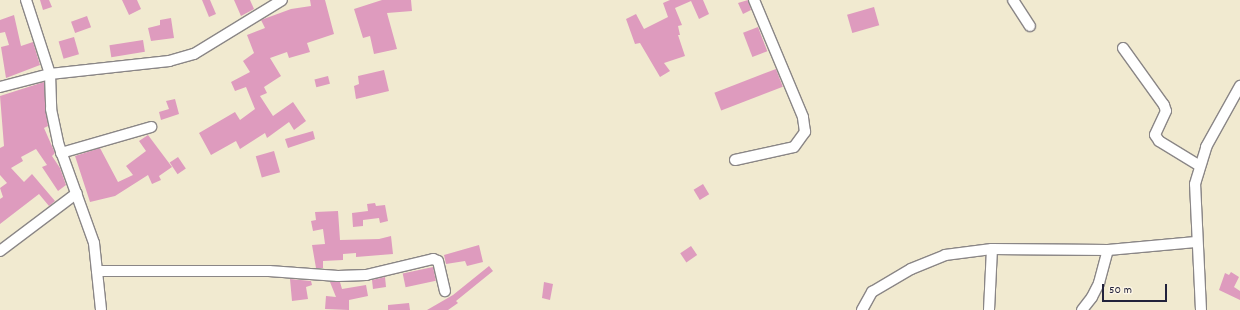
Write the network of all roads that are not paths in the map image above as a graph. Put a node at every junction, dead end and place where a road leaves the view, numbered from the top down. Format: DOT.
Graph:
graph roads {
  1 [pos="26,0"];
  2 [pos="282,0"];
  3 [pos="754,0"];
  4 [pos="1013,0"];
  5 [pos="265,4"];
  6 [pos="1030,26"];
  7 [pos="1123,48"];
  8 [pos="50,74"];
  9 [pos="1240,86"];
  10 [pos="0,87"];
  11 [pos="151,127"];
  12 [pos="61,153"];
  13 [pos="735,160"];
  14 [pos="1200,166"];
  15 [pos="77,193"];
  16 [pos="1196,242"];
  17 [pos="992,249"];
  18 [pos="1108,250"];
  19 [pos="0,251"];
  20 [pos="97,271"];
  21 [pos="445,291"];
  22 [pos="101,310"];
  23 [pos="862,310"];
  24 [pos="989,310"];
  25 [pos="1082,310"];
  26 [pos="1201,310"];
  1 -- 8 [label="street"];
  2 -- 5 [label="street"];
  3 -- 13 [label="street"];
  4 -- 6 [label="street"];
  5 -- 8 [label="street"];
  7 -- 14 [label="street"];
  8 -- 10 [label="street"];
  8 -- 12 [label="street"];
  9 -- 14 [label="street"];
  11 -- 12 [label="street"];
  12 -- 15 [label="street"];
  14 -- 16 [label="street"];
  15 -- 19 [label="street"];
  15 -- 20 [label="street"];
  16 -- 18 [label="street"];
  16 -- 26 [label="street"];
  17 -- 18 [label="street"];
  17 -- 23 [label="street"];
  17 -- 24 [label="street"];
  18 -- 25 [label="street"];
  20 -- 21 [label="street"];
  20 -- 22 [label="street"];
}
